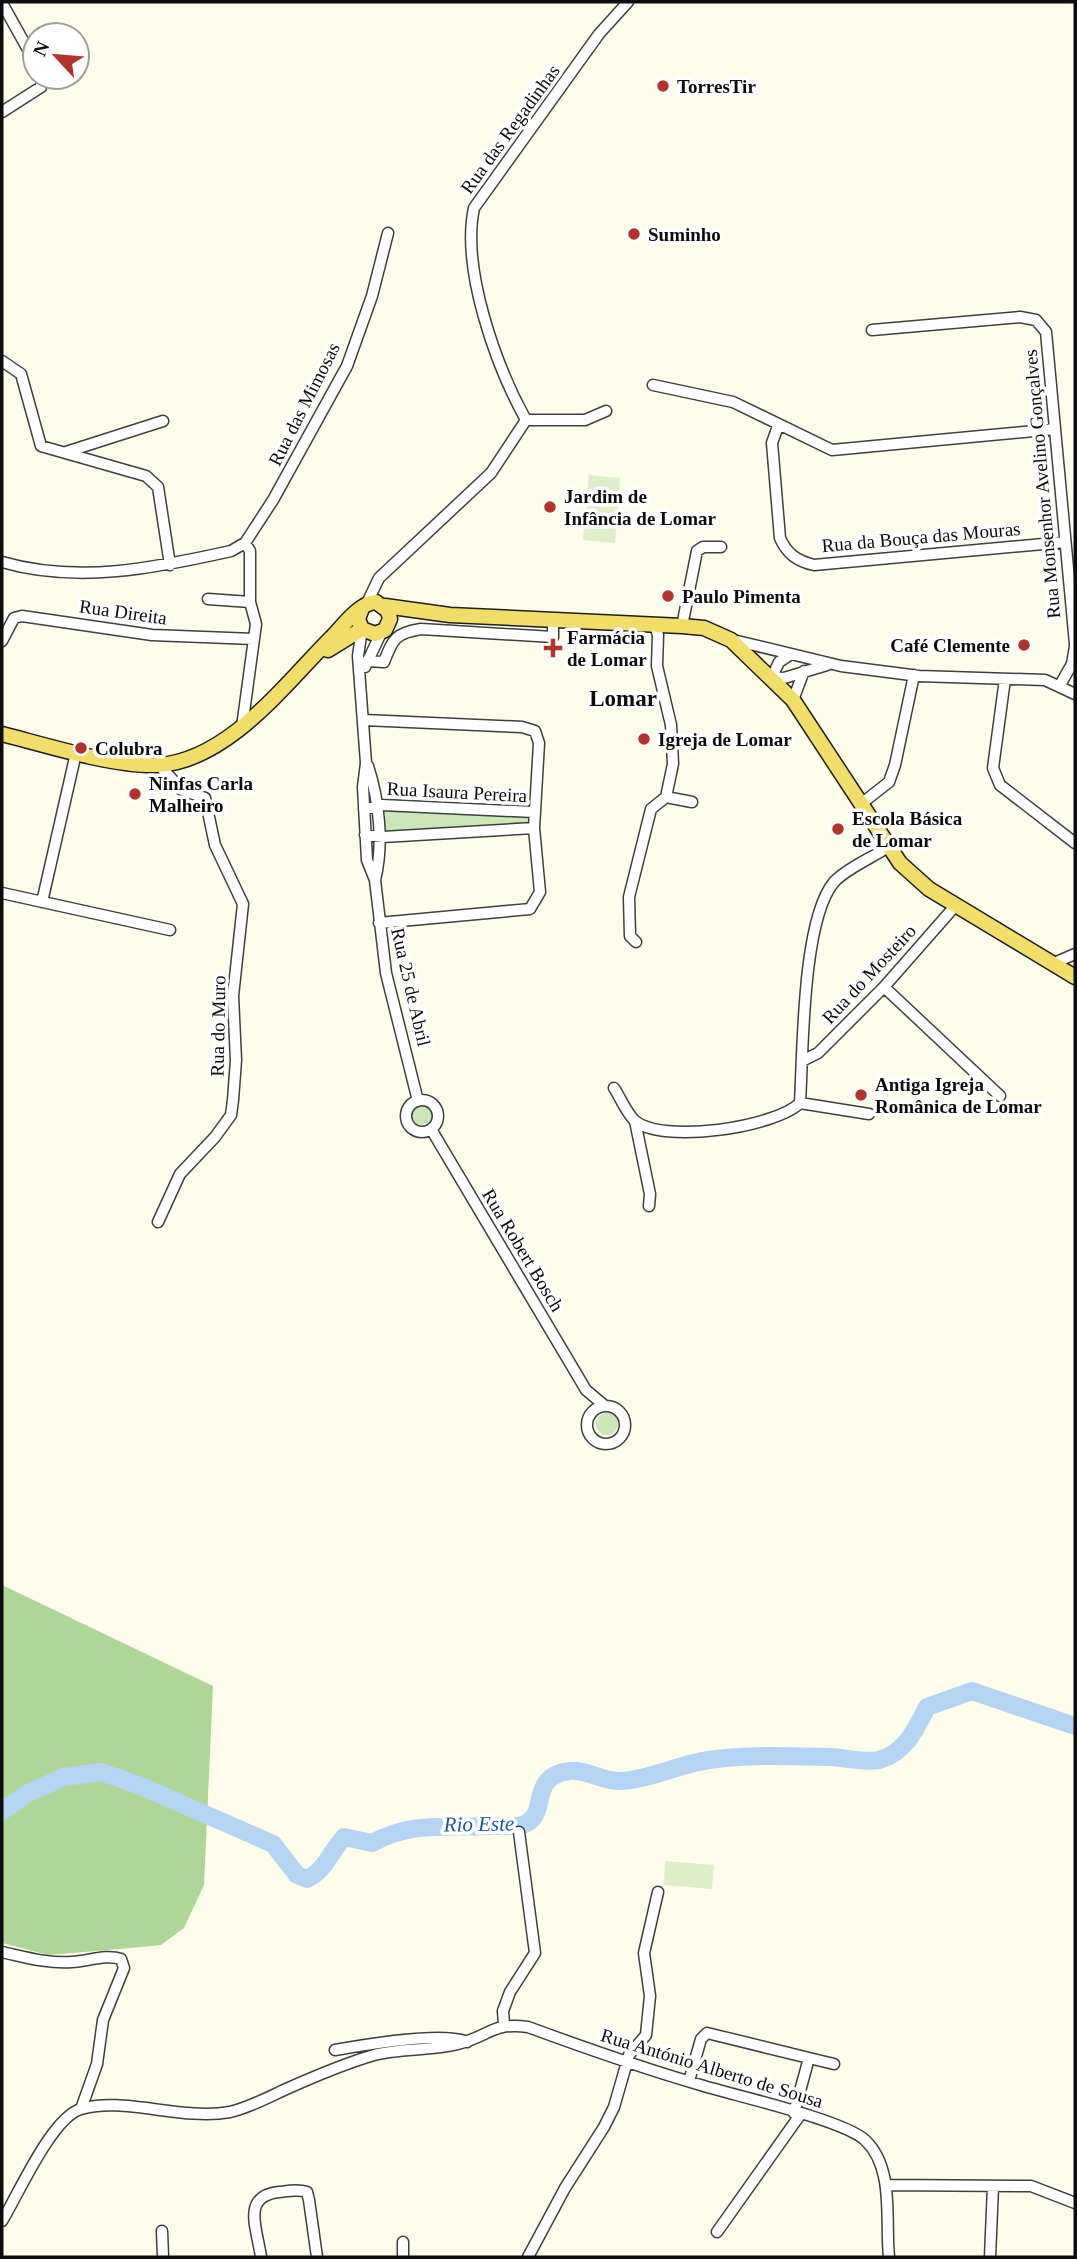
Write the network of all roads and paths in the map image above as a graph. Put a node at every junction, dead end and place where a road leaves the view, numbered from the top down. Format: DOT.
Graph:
graph roads {
  1 [pos="628,2"];
  2 [pos="2,3"];
  3 [pos="21,37"];
  4 [pos="37,91"];
  5 [pos="2,111"];
  6 [pos="388,233"];
  7 [pos="872,330"];
  8 [pos="2,361"];
  9 [pos="653,385"];
  10 [pos="606,411"];
  11 [pos="526,420"];
  12 [pos="163,421"];
  13 [pos="778,426"];
  14 [pos="1055,429"];
  15 [pos="64,453"];
  16 [pos="1065,542"];
  17 [pos="245,543"];
  18 [pos="721,547"];
  19 [pos="2,562"];
  20 [pos="170,565"];
  21 [pos="392,568"];
  22 [pos="208,599"];
  23 [pos="250,601"];
  24 [pos="383,605"];
  25 [pos="364,606"];
  26 [pos="450,615"];
  27 [pos="553,619"];
  28 [pos="654,624"];
  29 [pos="681,626"];
  30 [pos="362,629"];
  31 [pos="384,629"];
  32 [pos="254,639"];
  33 [pos="731,640"];
  34 [pos="2,641"];
  35 [pos="1075,645"];
  36 [pos="324,653"];
  37 [pos="791,654"];
  38 [pos="363,659"];
  39 [pos="830,664"];
  40 [pos="300,671"];
  41 [pos="804,671"];
  42 [pos="914,675"];
  43 [pos="772,677"];
  44 [pos="1005,679"];
  45 [pos="1060,685"];
  46 [pos="1075,694"];
  47 [pos="793,700"];
  48 [pos="364,720"];
  49 [pos="242,727"];
  50 [pos="2,734"];
  51 [pos="76,753"];
  52 [pos="366,762"];
  53 [pos="159,765"];
  54 [pos="666,797"];
  55 [pos="692,802"];
  56 [pos="861,804"];
  57 [pos="376,805"];
  58 [pos="364,809"];
  59 [pos="534,812"];
  60 [pos="534,828"];
  61 [pos="365,835"];
  62 [pos="379,837"];
  63 [pos="1075,843"];
  64 [pos="888,848"];
  65 [pos="375,880"];
  66 [pos="2,893"];
  67 [pos="42,902"];
  68 [pos="956,905"];
  69 [pos="379,923"];
  70 [pos="170,930"];
  71 [pos="636,942"];
  72 [pos="1075,954"];
  73 [pos="1054,963"];
  74 [pos="1075,977"];
  75 [pos="884,986"];
  76 [pos="802,1061"];
  77 [pos="614,1088"];
  78 [pos="999,1096"];
  79 [pos="418,1101"];
  80 [pos="800,1102"];
  81 [pos="869,1114"];
  82 [pos="635,1121"];
  83 [pos="431,1129"];
  84 [pos="649,1206"];
  85 [pos="159,1222"];
  86 [pos="586,1390"];
  87 [pos="605,1406"];
  88 [pos="589,1418"];
  89 [pos="519,1832"];
  90 [pos="658,1892"];
  91 [pos="2,1952"];
  92 [pos="504,2024"];
  93 [pos="467,2042"];
  94 [pos="335,2050"];
  95 [pos="809,2057"];
  96 [pos="627,2059"];
  97 [pos="834,2064"];
  98 [pos="689,2081"];
  99 [pos="80,2109"];
  100 [pos="797,2114"];
  101 [pos="885,2183"];
  102 [pos="993,2186"];
  103 [pos="1075,2203"];
  104 [pos="2,2221"];
  105 [pos="162,2231"];
  106 [pos="717,2232"];
  107 [pos="402,2242"];
  108 [pos="163,2257"];
  109 [pos="261,2257"];
  110 [pos="317,2257"];
  111 [pos="403,2257"];
  112 [pos="528,2257"];
  113 [pos="889,2257"];
  114 [pos="990,2257"];
  1 -- 11 [label="street, Rua das Regadinhas"];
  2 -- 3 [label="street"];
  4 -- 5 [label="street"];
  6 -- 17 [label="street, Rua das Mimosas"];
  7 -- 14 [label="street, Rua Monsenhor Avelino Gonçalves"];
  8 -- 15 [label="street"];
  9 -- 13 [label="street"];
  10 -- 11 [label="street"];
  11 -- 21 [label="street"];
  12 -- 15 [label="street"];
  13 -- 14 [label="street"];
  13 -- 16 [label="street, Rua da Bouça das Mouras"];
  14 -- 16 [label="street, Rua Monsenhor Avelino Gonçalves"];
  15 -- 20 [label="street"];
  16 -- 35 [label="street, Rua Monsenhor Avelino Gonçalves"];
  17 -- 20 [label="street"];
  17 -- 23 [label="street"];
  18 -- 29 [label="street"];
  19 -- 20 [label="street"];
  21 -- 24 [label="street"];
  21 -- 25 [label="street"];
  22 -- 23 [label="street"];
  23 -- 32 [label="street"];
  24 -- 25 [label="main road"];
  24 -- 26 [label="main road"];
  24 -- 31 [label="main road"];
  25 -- 30 [label="main road"];
  25 -- 40 [label="main road"];
  26 -- 27 [label="main road"];
  26 -- 31 [label="main road"];
  27 -- 28 [label="main road"];
  27 -- 38 [label="street"];
  28 -- 29 [label="main road"];
  28 -- 54 [label="street"];
  29 -- 33 [label="main road"];
  30 -- 31 [label="main road"];
  30 -- 36 [label="main road"];
  30 -- 38 [label="street, Rua 25 de Abril"];
  31 -- 38 [label="street"];
  32 -- 34 [label="street, Rua Direita"];
  32 -- 49 [label="street"];
  33 -- 37 [label="street"];
  33 -- 43 [label="main road"];
  35 -- 45 [label="street, Rua Monsenhor Avelino Gonçalves"];
  36 -- 38 [label="street"];
  36 -- 40 [label="main road"];
  37 -- 39 [label="street"];
  37 -- 43 [label="street"];
  38 -- 48 [label="street, Rua 25 de Abril"];
  39 -- 41 [label="street"];
  39 -- 42 [label="street"];
  40 -- 49 [label="main road"];
  41 -- 43 [label="street"];
  41 -- 47 [label="street"];
  42 -- 44 [label="street"];
  42 -- 56 [label="street"];
  43 -- 47 [label="main road"];
  44 -- 45 [label="street"];
  44 -- 63 [label="street"];
  45 -- 46 [label="street"];
  47 -- 56 [label="main road"];
  48 -- 52 [label="street, Rua 25 de Abril"];
  48 -- 59 [label="street"];
  49 -- 53 [label="main road"];
  50 -- 51 [label="main road"];
  51 -- 53 [label="main road"];
  51 -- 67 [label="street"];
  52 -- 57 [label="street, Rua 25 de Abril"];
  52 -- 58 [label="street, Rua 25 de Abril"];
  53 -- 85 [label="street, Rua do Muro"];
  54 -- 55 [label="street"];
  54 -- 71 [label="street"];
  56 -- 64 [label="main road"];
  57 -- 58 [label="street"];
  57 -- 59 [label="street, Rua Isaura Pereira"];
  57 -- 62 [label="street, Rua 25 de Abril"];
  58 -- 61 [label="street, Rua 25 de Abril"];
  59 -- 60 [label="street, Rua Isaura Pereira"];
  60 -- 62 [label="street, Rua Isaura Pereira"];
  60 -- 69 [label="street"];
  61 -- 62 [label="street"];
  61 -- 65 [label="street, Rua 25 de Abril"];
  62 -- 65 [label="street, Rua 25 de Abril"];
  64 -- 68 [label="main road"];
  64 -- 76 [label="street"];
  65 -- 69 [label="street, Rua 25 de Abril"];
  66 -- 67 [label="street"];
  67 -- 70 [label="street"];
  68 -- 73 [label="main road"];
  68 -- 75 [label="street, Rua do Mosteiro"];
  69 -- 79 [label="street, Rua 25 de Abril"];
  72 -- 73 [label="street"];
  73 -- 74 [label="main road"];
  75 -- 76 [label="street, Rua do Mosteiro"];
  75 -- 78 [label="street"];
  76 -- 80 [label="street"];
  77 -- 82 [label="street"];
  79 -- 83 [label="street, Rua Robert Bosch"];
  79 -- 83 [label="street, Rua Robert Bosch"];
  80 -- 81 [label="street"];
  80 -- 82 [label="street"];
  82 -- 84 [label="street"];
  83 -- 86 [label="street, Rua Robert Bosch"];
  86 -- 87 [label="street, Rua Robert Bosch"];
  86 -- 88 [label="street, Rua Robert Bosch"];
  87 -- 88 [label="street"];
  87 -- 88 [label="street, Rua Robert Bosch"];
  89 -- 92 [label="street"];
  90 -- 96 [label="street"];
  91 -- 99 [label="street"];
  92 -- 93 [label="street"];
  92 -- 96 [label="street, Rua António Alberto de Sousa"];
  93 -- 94 [label="street"];
  93 -- 99 [label="street"];
  95 -- 97 [label="street"];
  95 -- 98 [label="street"];
  95 -- 100 [label="street"];
  96 -- 98 [label="street, Rua António Alberto de Sousa"];
  96 -- 112 [label="street"];
  98 -- 100 [label="street, Rua António Alberto de Sousa"];
  99 -- 104 [label="street"];
  100 -- 101 [label="street, Rua António Alberto de Sousa"];
  100 -- 106 [label="street"];
  101 -- 102 [label="street"];
  101 -- 113 [label="street"];
  102 -- 103 [label="street"];
  102 -- 114 [label="street"];
  105 -- 108 [label="street"];
  107 -- 111 [label="street"];
  109 -- 110 [label="street"];
}
